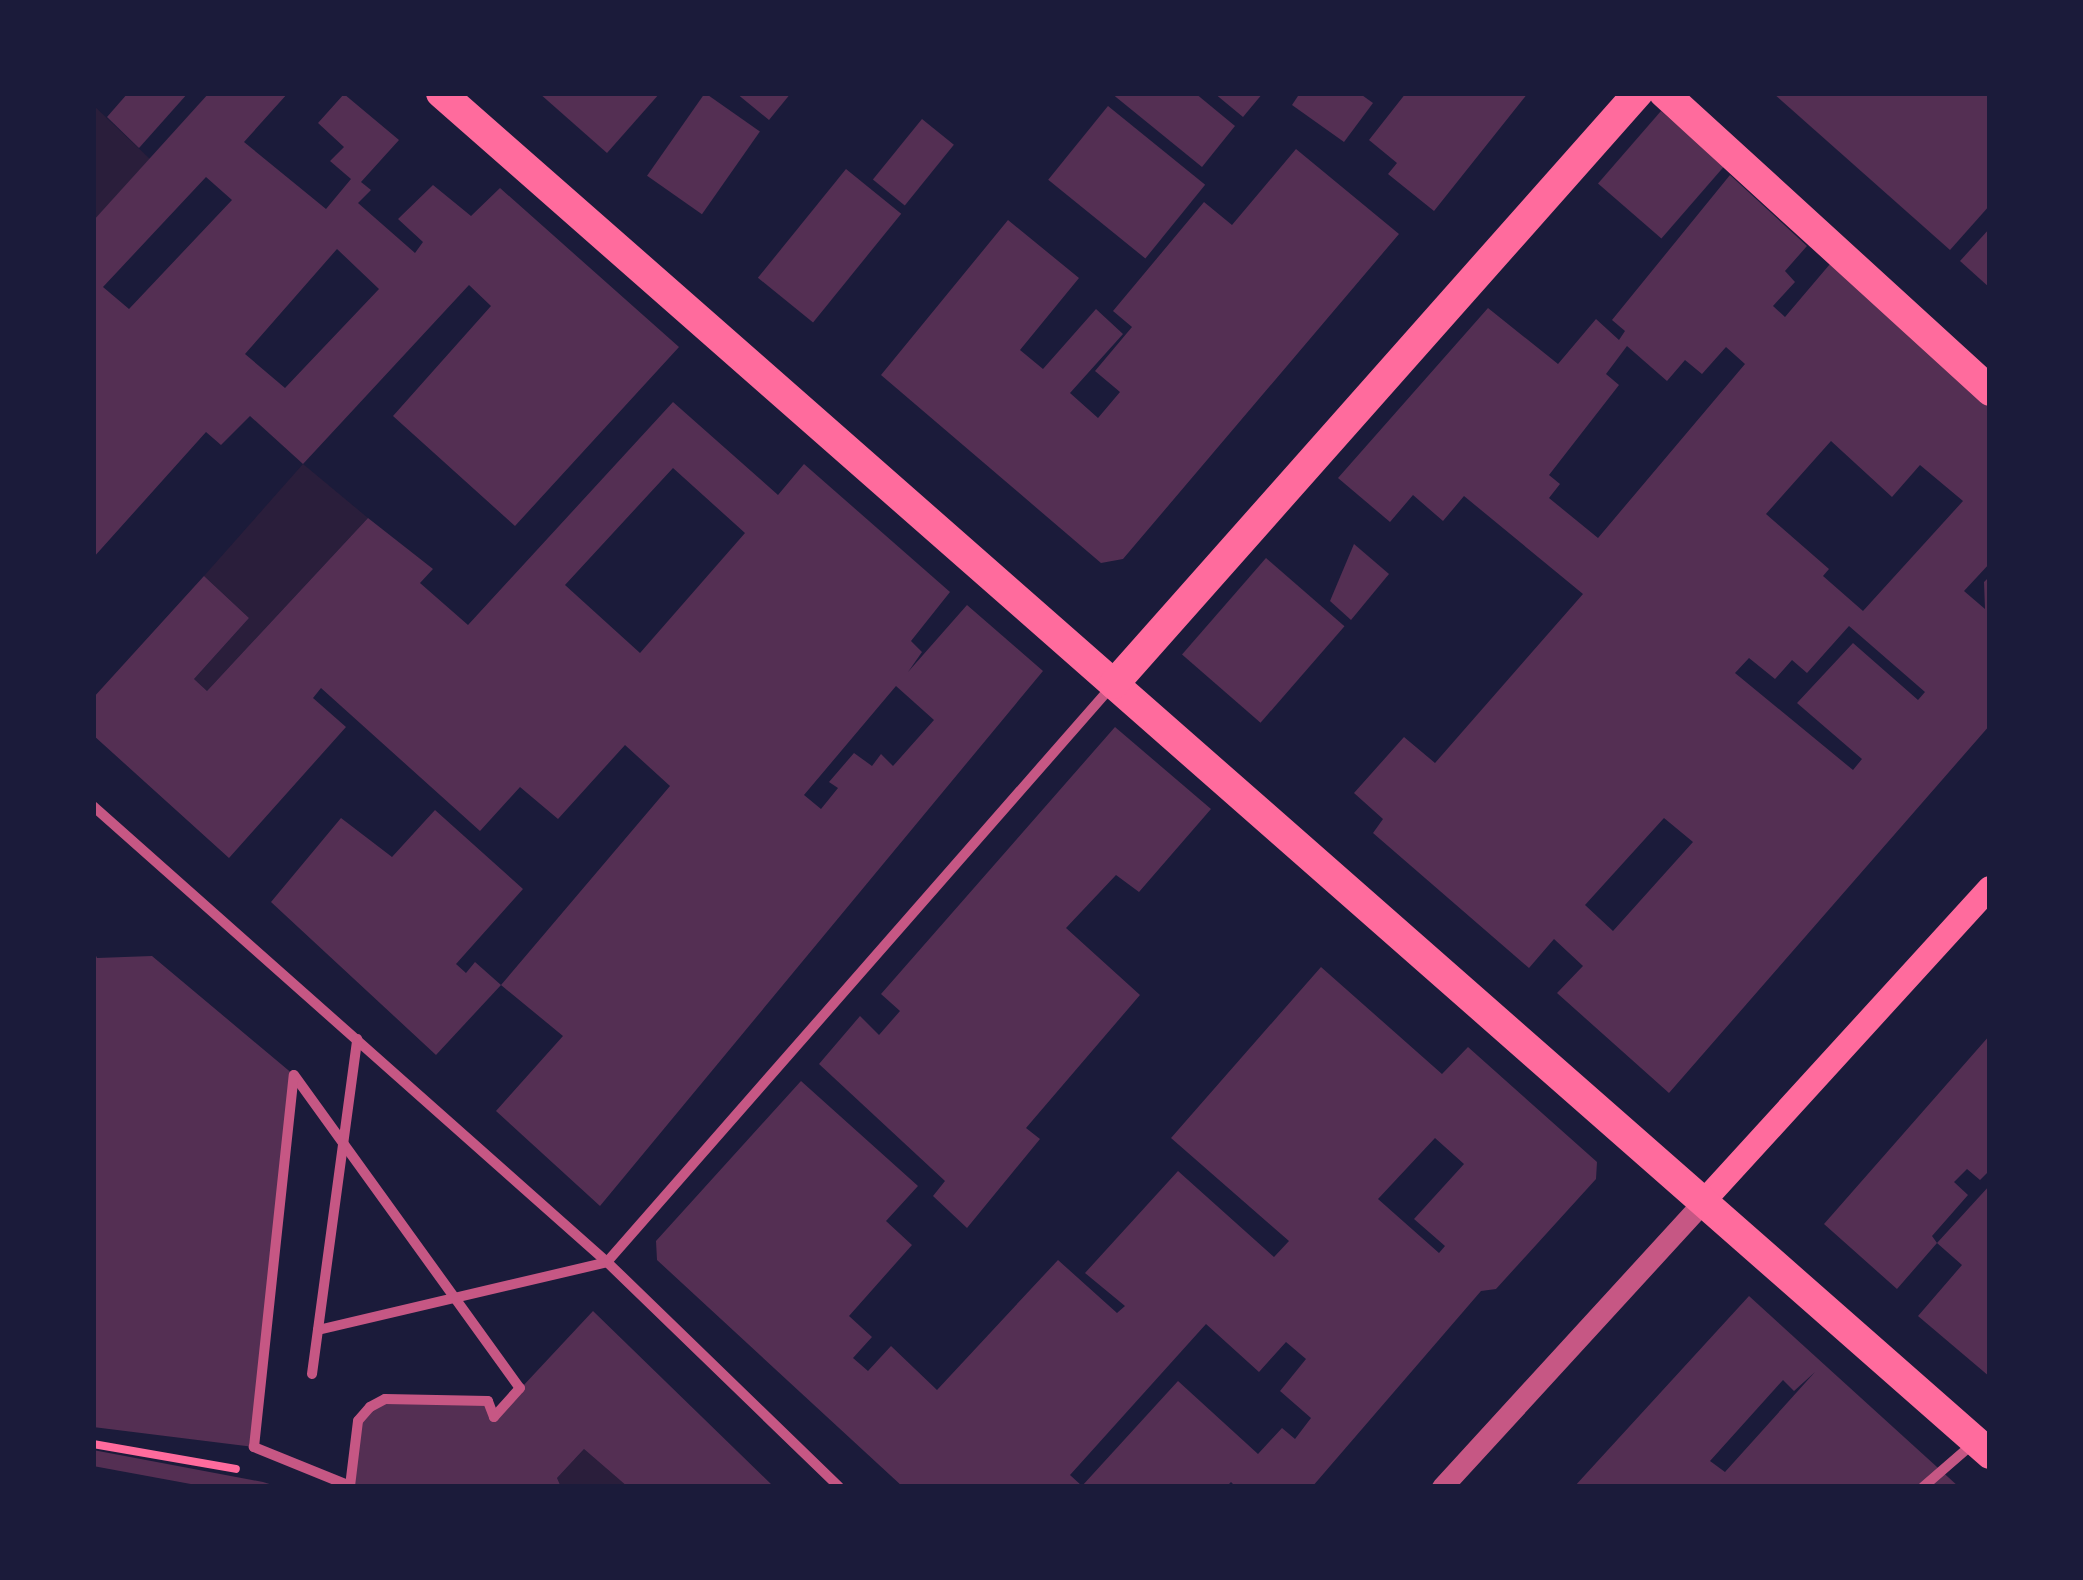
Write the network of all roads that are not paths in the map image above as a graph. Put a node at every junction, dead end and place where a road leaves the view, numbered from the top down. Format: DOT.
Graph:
graph roads {
  1 [pos="441,93"];
  2 [pos="1638,93"];
  3 [pos="1664,93"];
  4 [pos="1990,391"];
  5 [pos="1114,684"];
  6 [pos="93,806"];
  7 [pos="1990,887"];
  8 [pos="357,1039"];
  9 [pos="294,1075"];
  10 [pos="1703,1202"];
  11 [pos="607,1262"];
  12 [pos="318,1330"];
  13 [pos="313,1374"];
  14 [pos="1983,1448"];
  15 [pos="838,1487"];
  16 [pos="1442,1487"];
  17 [pos="1923,1487"];
  1 -- 5 [label="main road"];
  2 -- 5 [label="main road"];
  3 -- 4 [label="main road"];
  5 -- 10 [label="main road"];
  5 -- 11 [label="street"];
  6 -- 8 [label="street"];
  7 -- 10 [label="main road"];
  8 -- 11 [label="street"];
  8 -- 12 [label="street"];
  9 -- 9 [label="street"];
  10 -- 14 [label="main road"];
  10 -- 16 [label="street"];
  11 -- 12 [label="street"];
  11 -- 15 [label="street"];
  12 -- 13 [label="street"];
  14 -- 17 [label="street"];
}
